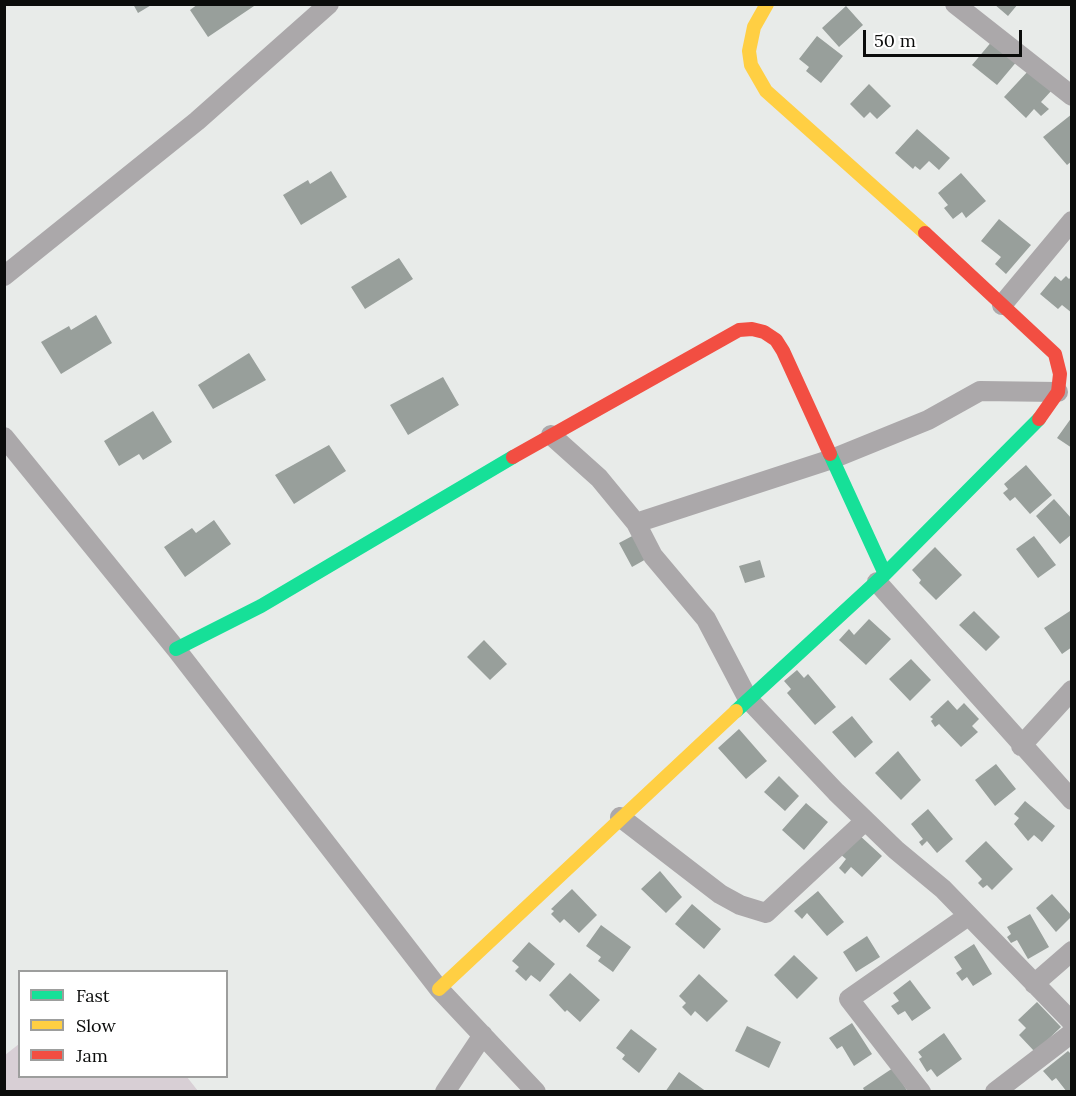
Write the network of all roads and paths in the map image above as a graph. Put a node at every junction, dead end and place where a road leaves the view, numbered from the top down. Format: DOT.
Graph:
graph roads {
  1 [pos="329,4"];
  2 [pos="767,4"];
  3 [pos="954,4"];
  4 [pos="1071,96"];
  5 [pos="1071,221"];
  6 [pos="4,276"];
  7 [pos="1002,305"];
  8 [pos="1055,354"];
  9 [pos="1071,369"];
  10 [pos="1058,392"];
  11 [pos="551,435"];
  12 [pos="4,437"];
  13 [pos="832,459"];
  14 [pos="636,523"];
  15 [pos="881,578"];
  16 [pos="176,649"];
  17 [pos="1071,690"];
  18 [pos="748,699"];
  19 [pos="1021,746"];
  20 [pos="1071,800"];
  21 [pos="620,817"];
  22 [pos="865,821"];
  23 [pos="968,916"];
  24 [pos="1071,951"];
  25 [pos="1034,984"];
  26 [pos="439,988"];
  27 [pos="1071,1022"];
  28 [pos="1071,1033"];
  29 [pos="483,1035"];
  30 [pos="444,1092"];
  31 [pos="536,1092"];
  32 [pos="921,1092"];
  33 [pos="995,1092"];
  1 -- 6 [label="street"];
  2 -- 7 [label="street"];
  3 -- 4 [label="street"];
  5 -- 7 [label="street"];
  7 -- 8 [label="street"];
  8 -- 9 [label="street"];
  8 -- 10 [label="street"];
  10 -- 13 [label="street"];
  10 -- 15 [label="street"];
  11 -- 13 [label="street"];
  11 -- 14 [label="street"];
  11 -- 16 [label="street"];
  12 -- 16 [label="street"];
  13 -- 14 [label="street"];
  13 -- 15 [label="street"];
  14 -- 18 [label="street"];
  15 -- 18 [label="street"];
  15 -- 19 [label="street"];
  16 -- 26 [label="street"];
  17 -- 19 [label="street"];
  18 -- 21 [label="street"];
  18 -- 22 [label="street"];
  19 -- 20 [label="street"];
  21 -- 22 [label="street"];
  21 -- 26 [label="street"];
  22 -- 23 [label="street"];
  23 -- 25 [label="street"];
  23 -- 32 [label="street"];
  24 -- 25 [label="street"];
  25 -- 27 [label="street"];
  26 -- 29 [label="street"];
  28 -- 33 [label="street"];
  29 -- 30 [label="street"];
  29 -- 31 [label="street"];
}
